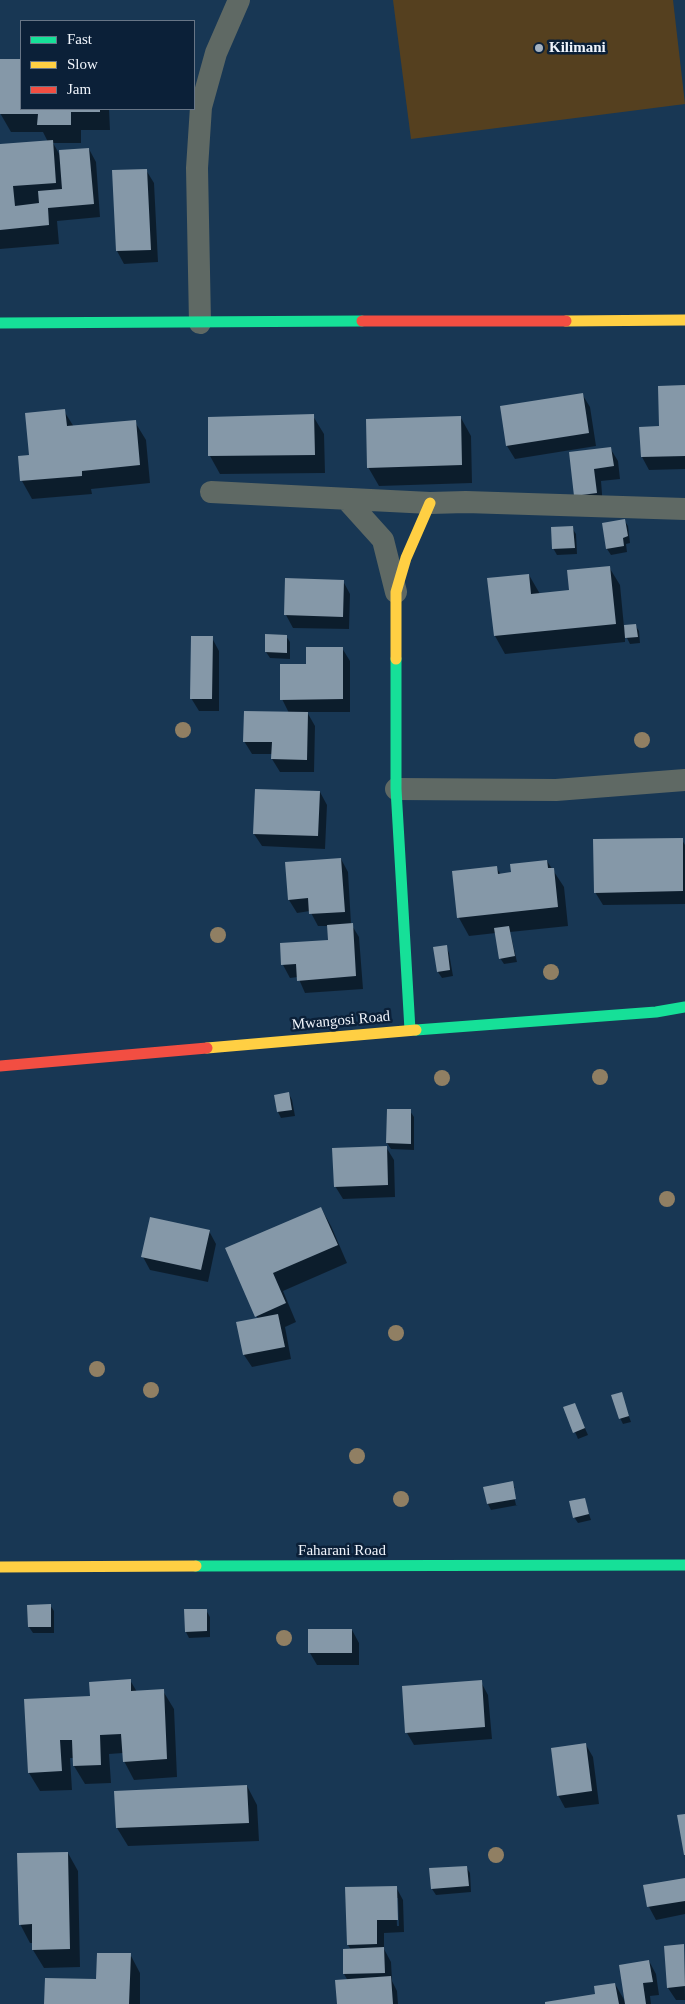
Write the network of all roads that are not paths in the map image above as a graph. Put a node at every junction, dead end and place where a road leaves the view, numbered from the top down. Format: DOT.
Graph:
graph roads {
  1 [pos="239,0"];
  2 [pos="685,320"];
  3 [pos="200,323"];
  4 [pos="0,324"];
  5 [pos="212,492"];
  6 [pos="346,499"];
  7 [pos="430,503"];
  8 [pos="685,509"];
  9 [pos="396,592"];
  10 [pos="685,780"];
  11 [pos="396,789"];
  12 [pos="685,1007"];
  13 [pos="410,1030"];
  14 [pos="0,1066"];
  15 [pos="685,1565"];
  16 [pos="0,1567"];
  1 -- 3 [label="street"];
  2 -- 3 [label="street"];
  3 -- 4 [label="street"];
  5 -- 6 [label="street"];
  6 -- 7 [label="street"];
  6 -- 9 [label="street"];
  7 -- 8 [label="street"];
  7 -- 9 [label="street"];
  9 -- 11 [label="street"];
  10 -- 11 [label="street"];
  11 -- 13 [label="street"];
  12 -- 13 [label="street, Mwangosi Road"];
  13 -- 14 [label="street, Mwangosi Road"];
  15 -- 16 [label="street, Faharani Road"];
}
